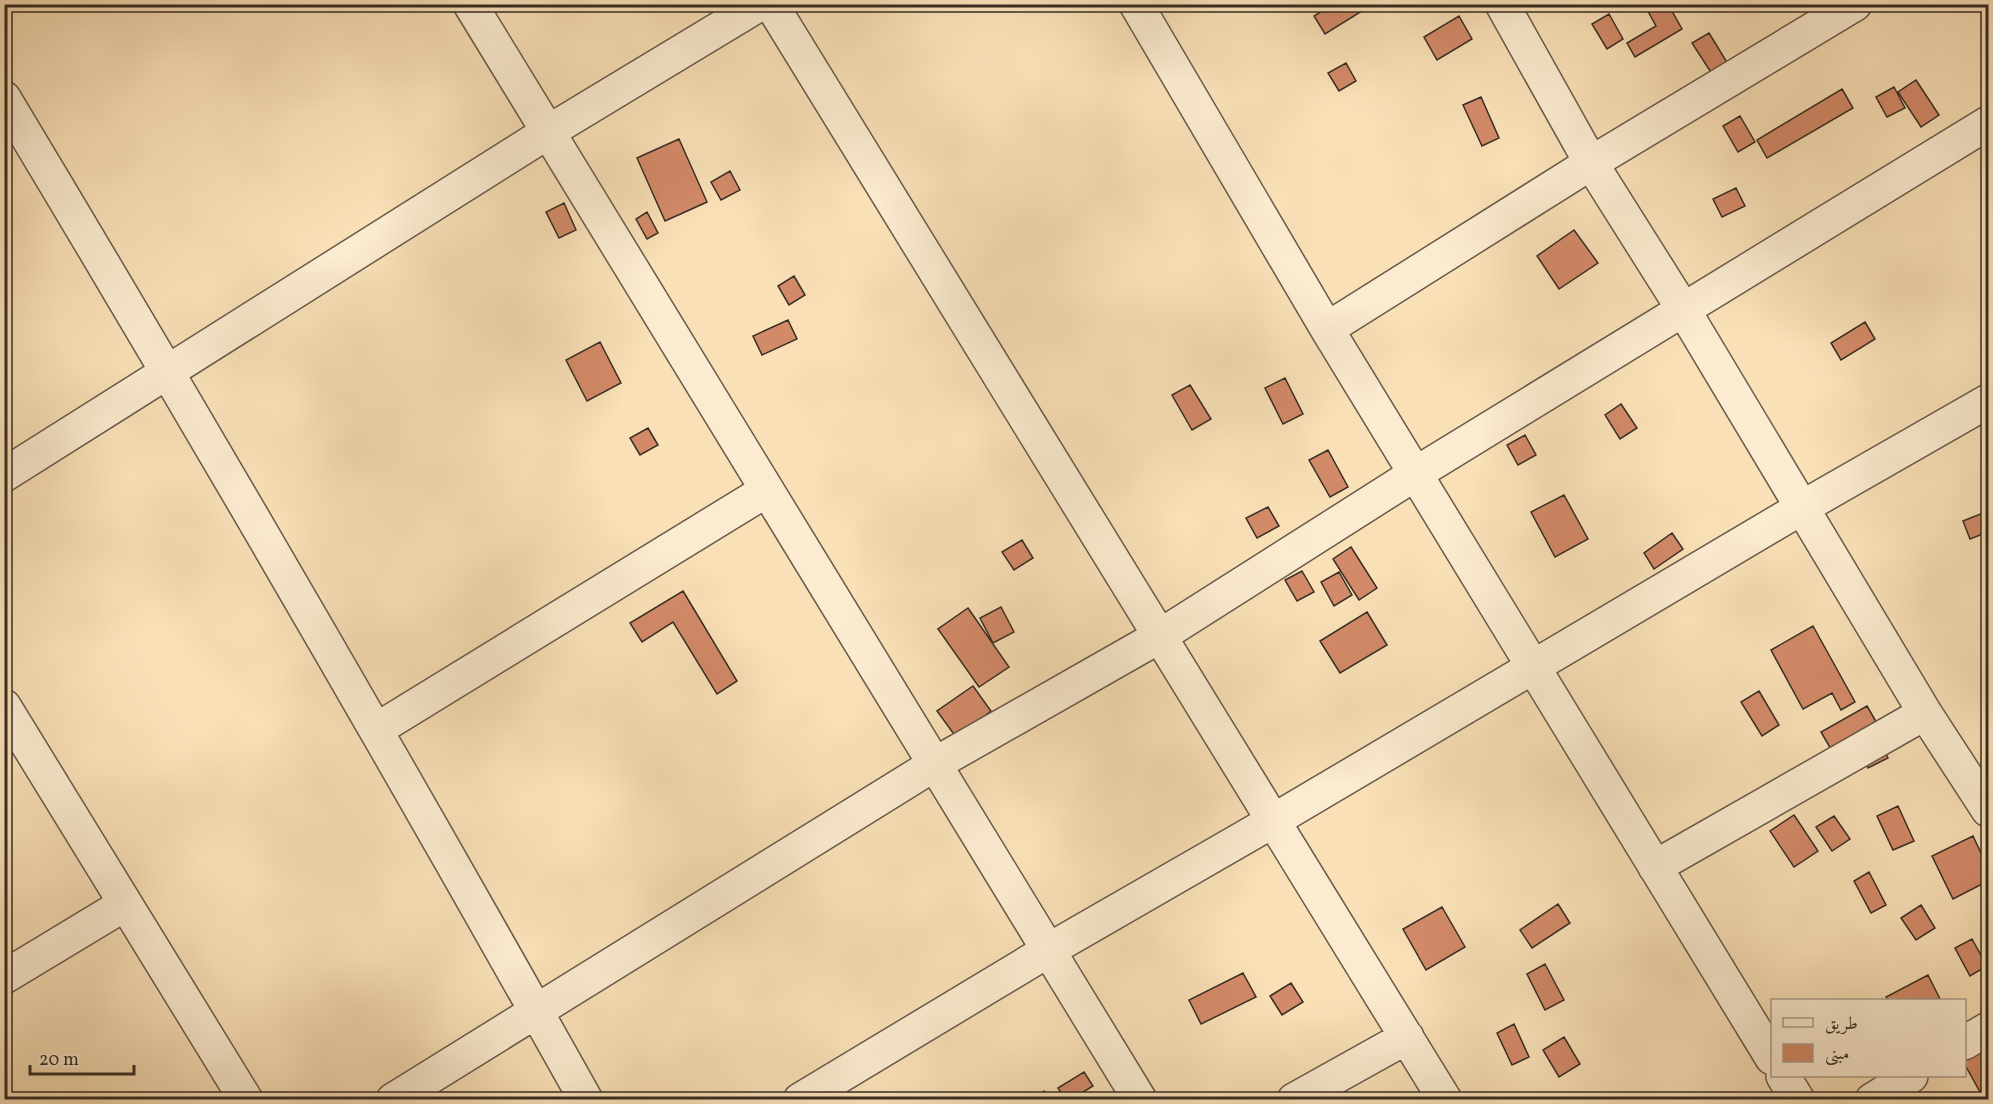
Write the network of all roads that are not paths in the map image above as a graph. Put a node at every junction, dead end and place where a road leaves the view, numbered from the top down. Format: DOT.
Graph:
graph roads {
  1 [pos="470,4"];
  2 [pos="760,4"];
  3 [pos="771,4"];
  4 [pos="1136,4"];
  5 [pos="1502,4"];
  6 [pos="1855,4"];
  7 [pos="4,98"];
  8 [pos="1989,123"];
  9 [pos="548,132"];
  10 [pos="1590,163"];
  11 [pos="1683,309"];
  12 [pos="1327,329"];
  13 [pos="169,372"];
  14 [pos="1989,401"];
  15 [pos="1415,474"];
  16 [pos="4,475"];
  17 [pos="767,490"];
  18 [pos="1803,507"];
  19 [pos="1160,636"];
  20 [pos="1533,667"];
  21 [pos="4,706"];
  22 [pos="1925,712"];
  23 [pos="376,730"];
  24 [pos="935,764"];
  25 [pos="1989,810"];
  26 [pos="1273,821"];
  27 [pos="1655,867"];
  28 [pos="124,904"];
  29 [pos="1049,950"];
  30 [pos="4,977"];
  31 [pos="536,1011"];
  32 [pos="1989,1029"];
  33 [pos="1407,1037"];
  34 [pos="1966,1042"];
  35 [pos="1771,1055"];
  36 [pos="1784,1077"];
  37 [pos="1909,1077"];
  38 [pos="246,1100"];
  39 [pos="393,1100"];
  40 [pos="586,1100"];
  41 [pos="800,1100"];
  42 [pos="1140,1100"];
  43 [pos="1294,1100"];
  44 [pos="1445,1100"];
  45 [pos="1798,1100"];
  46 [pos="1872,1100"];
  1 -- 9 [label="street"];
  2 -- 9 [label="street"];
  3 -- 19 [label="street"];
  4 -- 12 [label="street"];
  5 -- 10 [label="street"];
  6 -- 10 [label="street"];
  7 -- 13 [label="street"];
  8 -- 11 [label="street"];
  9 -- 13 [label="street"];
  9 -- 17 [label="street"];
  10 -- 11 [label="street"];
  10 -- 12 [label="street"];
  11 -- 15 [label="street"];
  11 -- 18 [label="street"];
  12 -- 15 [label="street"];
  13 -- 16 [label="street"];
  13 -- 23 [label="street"];
  14 -- 18 [label="street"];
  15 -- 19 [label="street"];
  15 -- 20 [label="street"];
  17 -- 23 [label="street"];
  17 -- 24 [label="street"];
  18 -- 20 [label="street"];
  18 -- 22 [label="street"];
  19 -- 24 [label="street"];
  19 -- 26 [label="street"];
  20 -- 26 [label="street"];
  20 -- 27 [label="street"];
  21 -- 28 [label="street"];
  22 -- 25 [label="street"];
  22 -- 27 [label="street"];
  23 -- 31 [label="street"];
  24 -- 29 [label="street"];
  24 -- 31 [label="street"];
  26 -- 29 [label="street"];
  26 -- 33 [label="street"];
  27 -- 35 [label="street"];
  28 -- 30 [label="street"];
  28 -- 38 [label="street"];
  29 -- 41 [label="street"];
  29 -- 42 [label="street"];
  31 -- 39 [label="street"];
  31 -- 40 [label="street"];
  32 -- 34 [label="street"];
  33 -- 43 [label="street"];
  33 -- 44 [label="street"];
  36 -- 45 [label="street"];
  37 -- 46 [label="street"];
}
